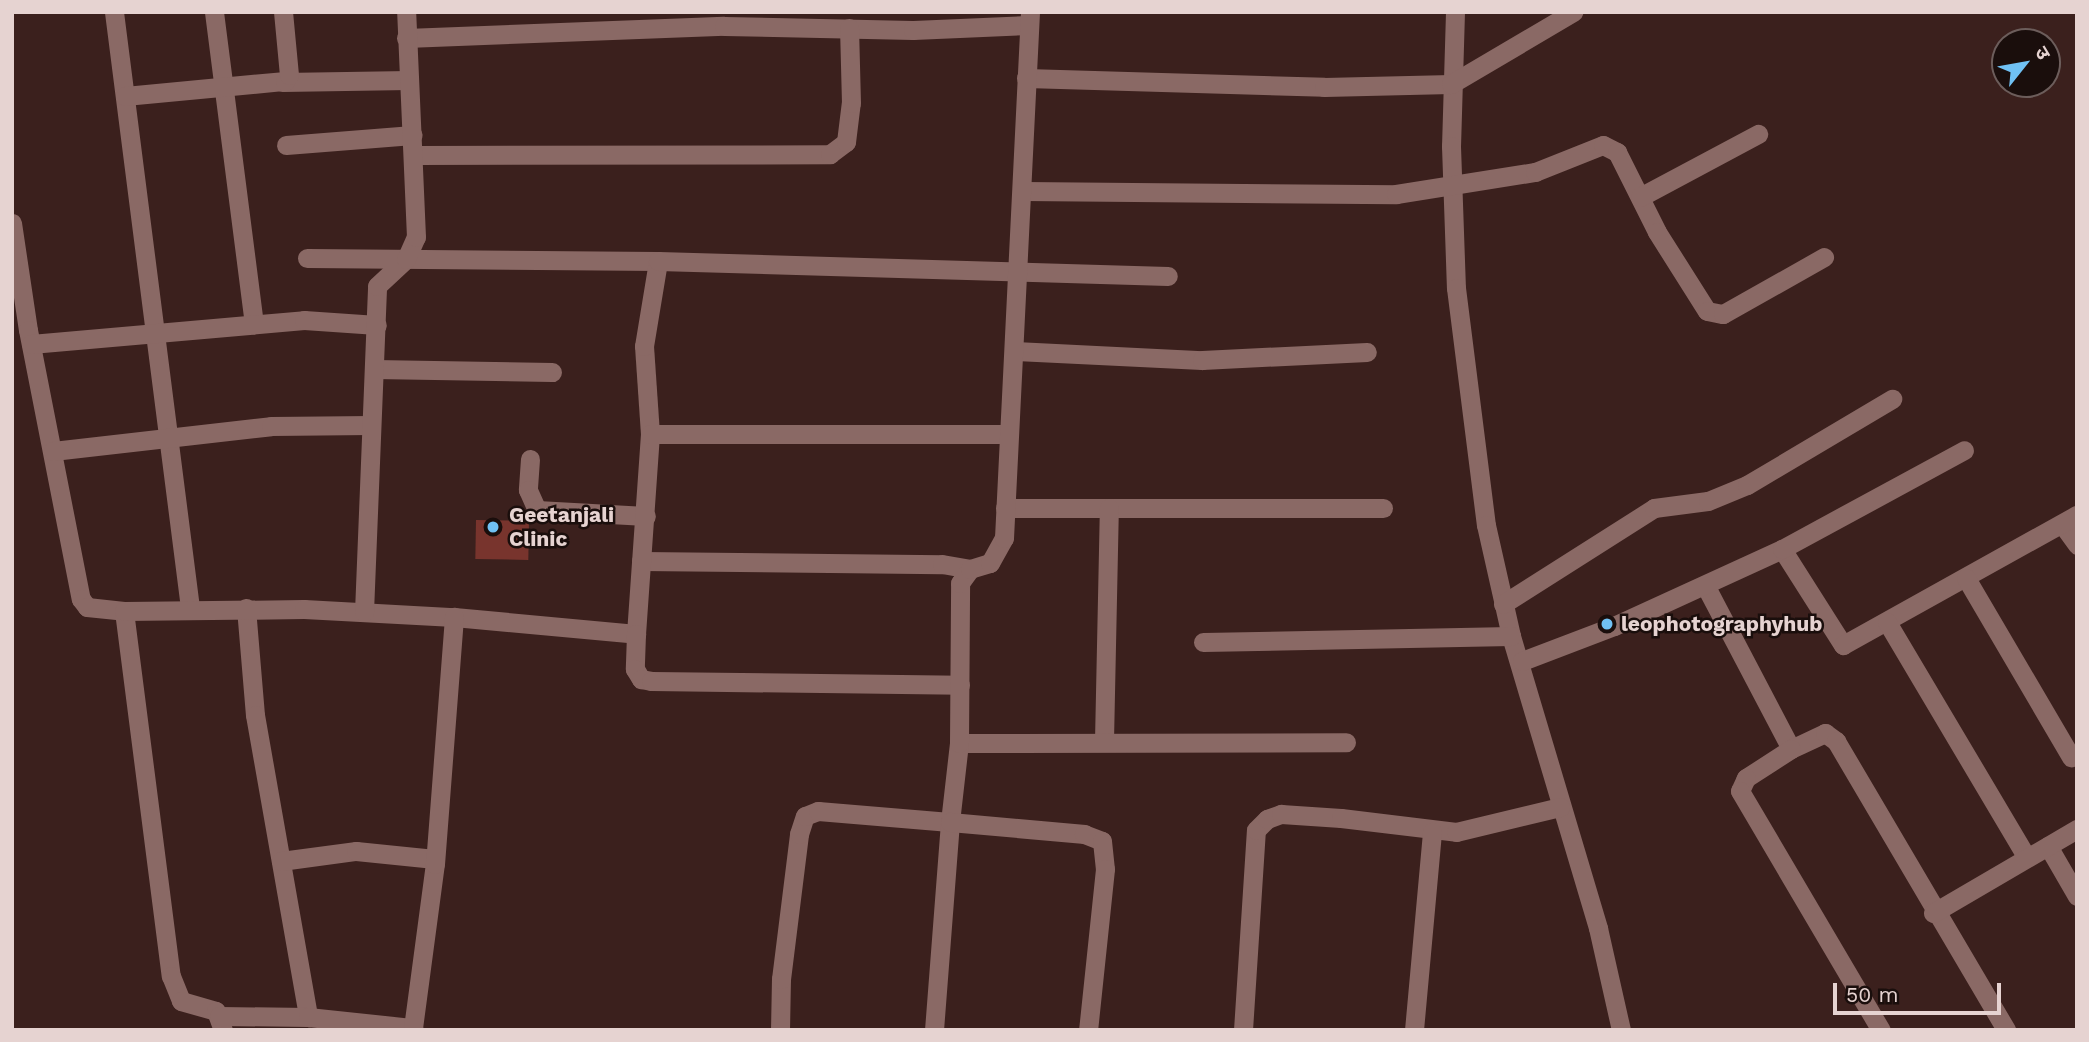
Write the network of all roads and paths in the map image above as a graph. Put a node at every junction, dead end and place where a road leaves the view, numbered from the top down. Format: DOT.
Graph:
graph roads {
  1 [pos="114,12"];
  2 [pos="214,12"];
  3 [pos="283,12"];
  4 [pos="406,12"];
  5 [pos="1455,12"];
  6 [pos="1573,12"];
  7 [pos="1030,19"];
  8 [pos="849,28"];
  9 [pos="406,38"];
  10 [pos="1026,78"];
  11 [pos="409,80"];
  12 [pos="282,82"];
  13 [pos="1451,84"];
  14 [pos="224,89"];
  15 [pos="125,96"];
  16 [pos="1758,134"];
  17 [pos="286,145"];
  18 [pos="414,145"];
  19 [pos="1453,183"];
  20 [pos="1023,191"];
  21 [pos="1640,197"];
  22 [pos="12,223"];
  23 [pos="1824,257"];
  24 [pos="307,258"];
  25 [pos="406,259"];
  26 [pos="658,261"];
  27 [pos="1019,271"];
  28 [pos="1168,276"];
  29 [pos="254,324"];
  30 [pos="377,325"];
  31 [pos="155,331"];
  32 [pos="31,344"];
  33 [pos="1015,351"];
  34 [pos="1367,352"];
  35 [pos="374,369"];
  36 [pos="552,372"];
  37 [pos="1892,399"];
  38 [pos="372,425"];
  39 [pos="650,434"];
  40 [pos="1007,434"];
  41 [pos="169,436"];
  42 [pos="1964,450"];
  43 [pos="53,451"];
  44 [pos="530,458"];
  45 [pos="1005,508"];
  46 [pos="1109,508"];
  47 [pos="1383,508"];
  48 [pos="646,516"];
  49 [pos="2070,519"];
  50 [pos="2077,545"];
  51 [pos="1782,549"];
  52 [pos="641,561"];
  53 [pos="970,569"];
  54 [pos="1966,578"];
  55 [pos="1705,585"];
  56 [pos="1503,604"];
  57 [pos="190,608"];
  58 [pos="246,608"];
  59 [pos="124,611"];
  60 [pos="364,612"];
  61 [pos="454,617"];
  62 [pos="1886,622"];
  63 [pos="636,634"];
  64 [pos="1511,636"];
  65 [pos="1203,642"];
  66 [pos="1522,660"];
  67 [pos="960,685"];
  68 [pos="1104,741"];
  69 [pos="959,743"];
  70 [pos="1346,743"];
  71 [pos="1791,749"];
  72 [pos="2071,757"];
  73 [pos="1560,807"];
  74 [pos="950,822"];
  75 [pos="2077,829"];
  76 [pos="1432,832"];
  77 [pos="2048,846"];
  78 [pos="2027,858"];
  79 [pos="435,859"];
  80 [pos="281,861"];
  81 [pos="2077,896"];
  82 [pos="1933,913"];
  83 [pos="308,1017"];
  84 [pos="221,1023"];
  85 [pos="421,1029"];
  86 [pos="780,1030"];
  87 [pos="934,1030"];
  88 [pos="1088,1030"];
  89 [pos="1243,1030"];
  90 [pos="1414,1030"];
  91 [pos="1621,1030"];
  92 [pos="1881,1030"];
  93 [pos="2006,1030"];
  1 -- 15 [label="street"];
  2 -- 14 [label="street"];
  3 -- 12 [label="street"];
  4 -- 9 [label="street"];
  5 -- 13 [label="street"];
  6 -- 13 [label="street"];
  7 -- 8 [label="street"];
  7 -- 10 [label="street"];
  8 -- 9 [label="street"];
  8 -- 18 [label="street"];
  9 -- 11 [label="street"];
  10 -- 13 [label="street"];
  10 -- 20 [label="street"];
  11 -- 12 [label="street"];
  11 -- 18 [label="street"];
  12 -- 14 [label="street"];
  13 -- 19 [label="street"];
  14 -- 15 [label="street"];
  14 -- 29 [label="street"];
  15 -- 31 [label="street"];
  16 -- 21 [label="street"];
  17 -- 18 [label="street"];
  18 -- 25 [label="street"];
  19 -- 20 [label="street"];
  19 -- 21 [label="street"];
  19 -- 56 [label="street"];
  20 -- 27 [label="street"];
  21 -- 23 [label="street"];
  22 -- 32 [label="street"];
  24 -- 25 [label="street"];
  25 -- 26 [label="street"];
  25 -- 30 [label="street"];
  26 -- 27 [label="street"];
  26 -- 39 [label="street"];
  27 -- 28 [label="street"];
  27 -- 33 [label="street"];
  29 -- 30 [label="street"];
  29 -- 31 [label="street"];
  30 -- 35 [label="street"];
  31 -- 32 [label="street"];
  31 -- 41 [label="street"];
  32 -- 43 [label="street"];
  33 -- 34 [label="street"];
  33 -- 40 [label="street"];
  35 -- 36 [label="street"];
  35 -- 38 [label="street"];
  37 -- 56 [label="street"];
  38 -- 41 [label="street"];
  38 -- 60 [label="street"];
  39 -- 40 [label="street"];
  39 -- 48 [label="street"];
  40 -- 45 [label="street"];
  41 -- 43 [label="street"];
  41 -- 57 [label="street"];
  42 -- 51 [label="street"];
  43 -- 59 [label="street"];
  44 -- 48 [label="street"];
  45 -- 46 [label="street"];
  45 -- 53 [label="street"];
  46 -- 47 [label="street"];
  46 -- 68 [label="street"];
  48 -- 52 [label="street"];
  49 -- 50 [label="street"];
  49 -- 54 [label="street"];
  51 -- 55 [label="street"];
  51 -- 62 [label="street"];
  52 -- 53 [label="street"];
  52 -- 63 [label="street"];
  53 -- 67 [label="street"];
  54 -- 62 [label="street"];
  54 -- 72 [label="street"];
  55 -- 66 [label="street"];
  55 -- 71 [label="street"];
  56 -- 64 [label="street"];
  57 -- 58 [label="street"];
  57 -- 59 [label="street"];
  58 -- 60 [label="street"];
  58 -- 80 [label="street"];
  59 -- 84 [label="street"];
  60 -- 61 [label="street"];
  61 -- 63 [label="street"];
  61 -- 79 [label="street"];
  62 -- 78 [label="street"];
  63 -- 67 [label="street"];
  64 -- 65 [label="street"];
  64 -- 66 [label="street"];
  66 -- 73 [label="street"];
  67 -- 69 [label="street"];
  68 -- 69 [label="street"];
  68 -- 70 [label="street"];
  69 -- 74 [label="street"];
  71 -- 82 [label="street"];
  71 -- 92 [label="street"];
  73 -- 76 [label="street"];
  73 -- 91 [label="street"];
  74 -- 86 [label="street"];
  74 -- 87 [label="street"];
  74 -- 88 [label="street"];
  75 -- 77 [label="street"];
  76 -- 89 [label="street"];
  76 -- 90 [label="street"];
  77 -- 78 [label="street"];
  77 -- 81 [label="street"];
  78 -- 82 [label="street"];
  79 -- 80 [label="street"];
  79 -- 85 [label="street"];
  80 -- 83 [label="street"];
  82 -- 93 [label="street"];
  83 -- 84 [label="street"];
  83 -- 85 [label="street"];
}
